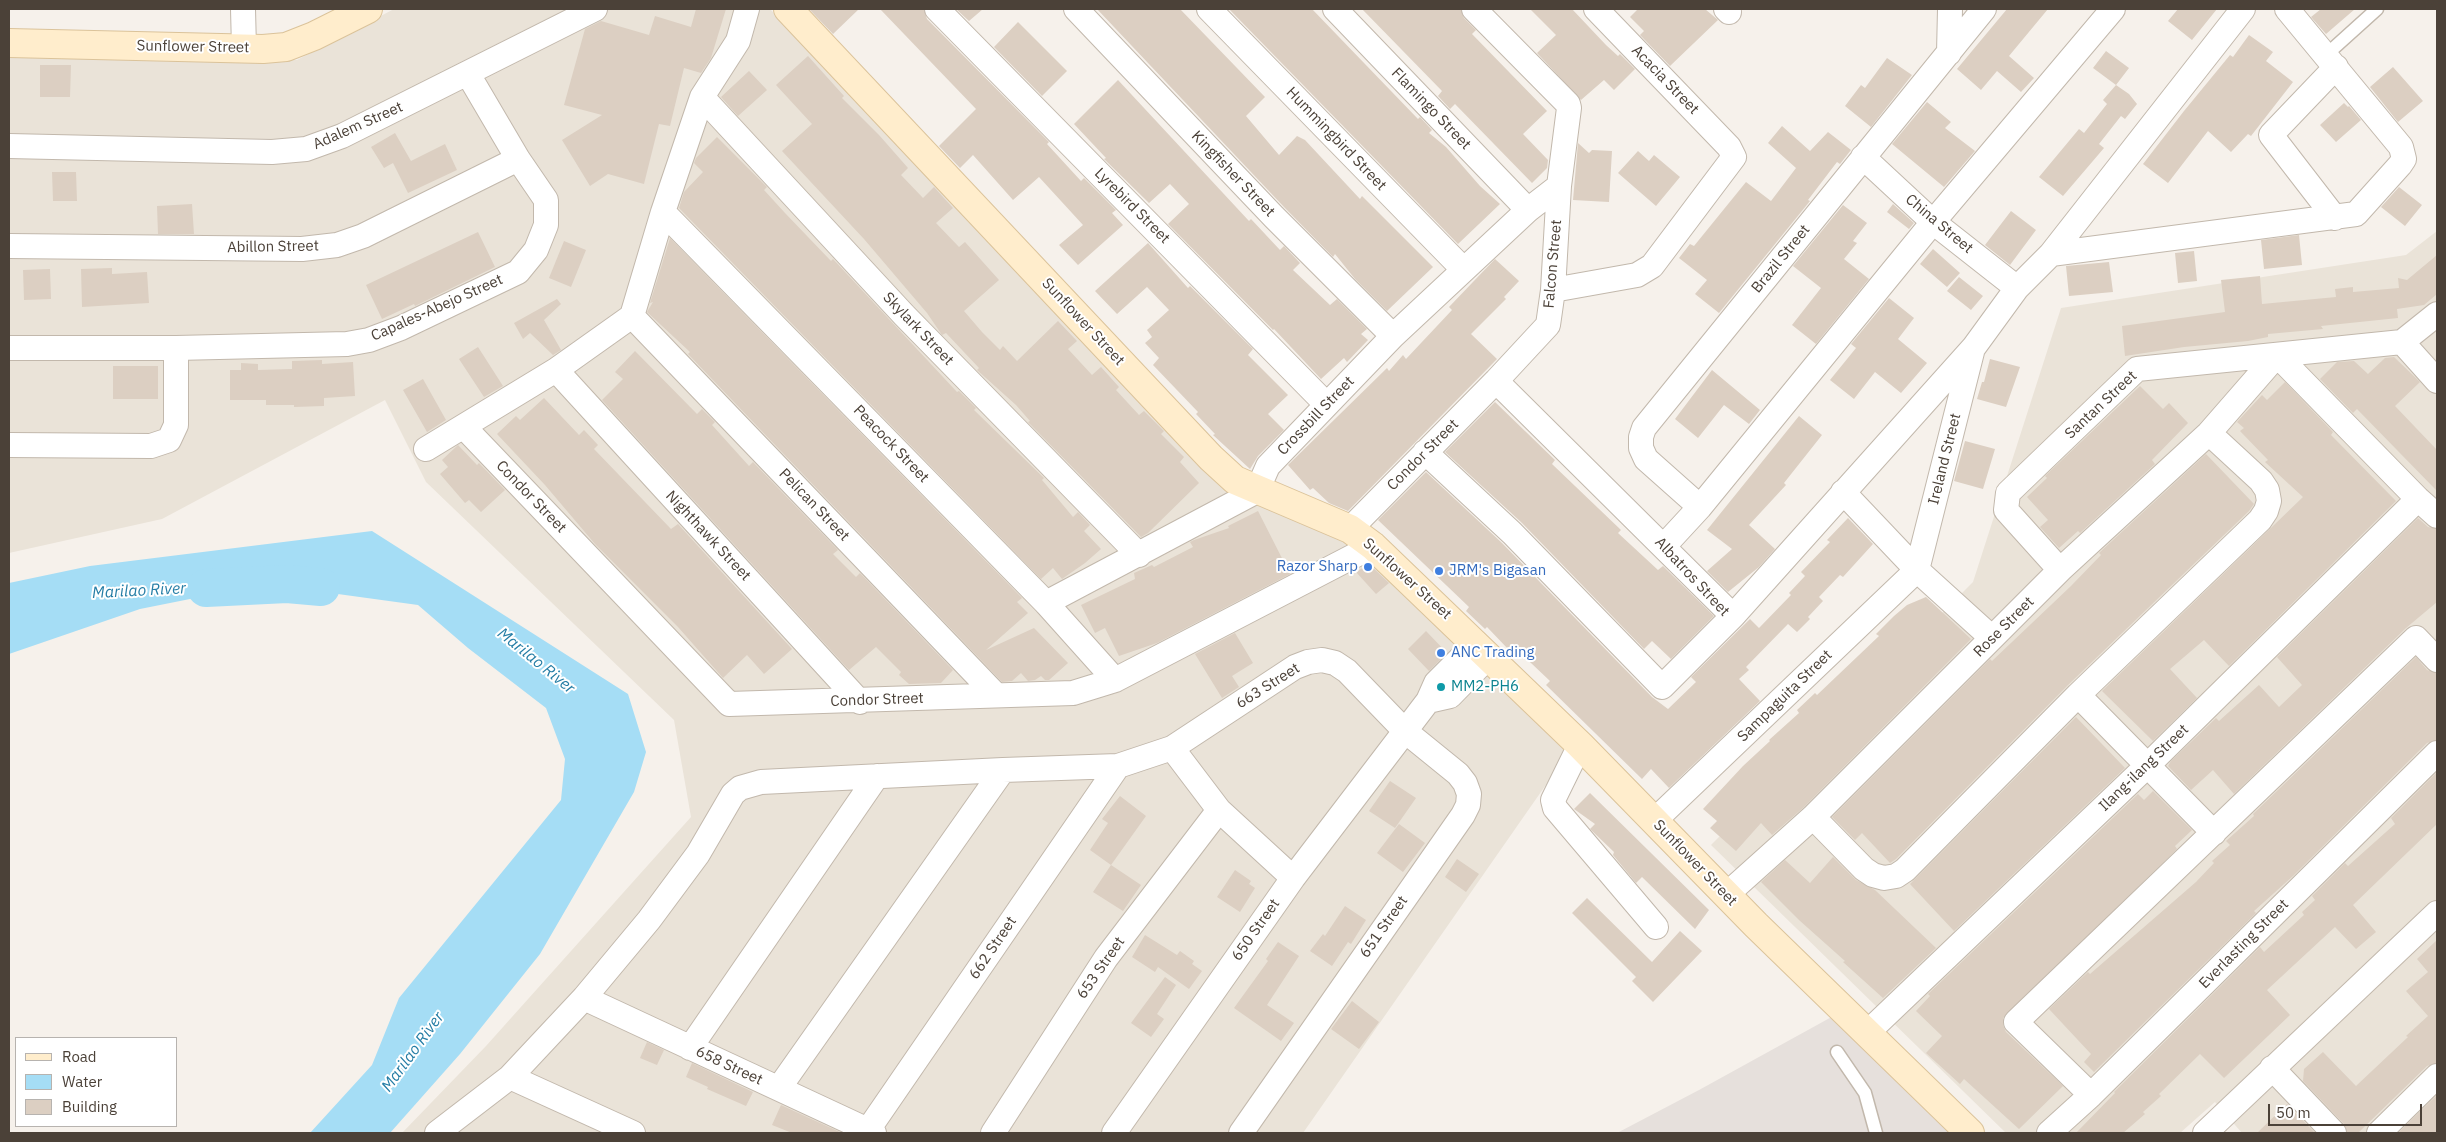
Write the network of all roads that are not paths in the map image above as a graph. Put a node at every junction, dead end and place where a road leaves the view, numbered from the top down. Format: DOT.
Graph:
graph roads {
  1 [pos="243,9"];
  2 [pos="368,9"];
  3 [pos="595,9"];
  4 [pos="747,9"];
  5 [pos="788,9"];
  6 [pos="937,9"];
  7 [pos="1076,9"];
  8 [pos="1209,9"];
  9 [pos="1335,9"];
  10 [pos="1474,9"];
  11 [pos="1596,9"];
  12 [pos="1950,9"];
  13 [pos="1984,9"];
  14 [pos="2113,9"];
  15 [pos="2243,9"];
  16 [pos="2287,9"];
  17 [pos="2377,9"];
  18 [pos="9,43"];
  19 [pos="244,48"];
  20 [pos="1950,53"];
  21 [pos="2331,61"];
  22 [pos="468,74"];
  23 [pos="702,97"];
  24 [pos="9,146"];
  25 [pos="1863,157"];
  26 [pos="518,159"];
  27 [pos="1559,186"];
  28 [pos="1528,210"];
  29 [pos="663,212"];
  30 [pos="2336,218"];
  31 [pos="1933,222"];
  32 [pos="9,246"];
  33 [pos="2051,254"];
  34 [pos="1463,270"];
  35 [pos="2017,288"];
  36 [pos="1554,290"];
  37 [pos="2437,314"];
  38 [pos="632,316"];
  39 [pos="1393,336"];
  40 [pos="2402,342"];
  41 [pos="1974,347"];
  42 [pos="9,348"];
  43 [pos="176,348"];
  44 [pos="2277,355"];
  45 [pos="556,370"];
  46 [pos="2437,380"];
  47 [pos="1496,381"];
  48 [pos="1326,404"];
  49 [pos="464,427"];
  50 [pos="2209,433"];
  51 [pos="9,445"];
  52 [pos="426,449"];
  53 [pos="1425,452"];
  54 [pos="1257,491"];
  55 [pos="1843,492"];
  56 [pos="2418,498"];
  57 [pos="1700,507"];
  58 [pos="2437,516"];
  59 [pos="1350,529"];
  60 [pos="1373,546"];
  61 [pos="1664,546"];
  62 [pos="1139,555"];
  63 [pos="1917,570"];
  64 [pos="2060,570"];
  65 [pos="1046,603"];
  66 [pos="1733,616"];
  67 [pos="1992,638"];
  68 [pos="1483,649"];
  69 [pos="2437,660"];
  70 [pos="1115,680"];
  71 [pos="995,694"];
  72 [pos="2078,694"];
  73 [pos="860,702"];
  74 [pos="1405,731"];
  75 [pos="1580,745"];
  76 [pos="1172,748"];
  77 [pos="2437,754"];
  78 [pos="1118,766"];
  79 [pos="2147,766"];
  80 [pos="1003,770"];
  81 [pos="877,776"];
  82 [pos="1219,810"];
  83 [pos="1813,817"];
  84 [pos="1654,821"];
  85 [pos="2214,833"];
  86 [pos="1292,878"];
  87 [pos="1726,895"];
  88 [pos="2437,913"];
  89 [pos="1656,927"];
  90 [pos="584,998"];
  91 [pos="1867,1033"];
  92 [pos="690,1048"];
  93 [pos="1837,1052"];
  94 [pos="2272,1068"];
  95 [pos="2437,1076"];
  96 [pos="510,1077"];
  97 [pos="779,1088"];
  98 [pos="2091,1095"];
  99 [pos="871,1132"];
  100 [pos="437,1133"];
  101 [pos="633,1133"];
  102 [pos="993,1133"];
  103 [pos="1114,1133"];
  104 [pos="1241,1133"];
  105 [pos="1876,1133"];
  106 [pos="1970,1133"];
  107 [pos="2048,1133"];
  108 [pos="2205,1133"];
  109 [pos="2334,1133"];
  110 [pos="2379,1133"];
  1 -- 19 [label="street"];
  2 -- 19 [label="main road, Sunflower Street"];
  3 -- 22 [label="street, Adalem Street"];
  4 -- 23 [label="street"];
  5 -- 54 [label="main road, Sunflower Street"];
  6 -- 48 [label="street, Lyrebird Street"];
  7 -- 39 [label="street, Kingfisher Street"];
  8 -- 34 [label="street, Hummingbird Street"];
  9 -- 28 [label="street, Flamingo Street"];
  10 -- 27 [label="street, Falcon Street"];
  11 -- 36 [label="street, Acacia Street"];
  12 -- 20 [label="street"];
  13 -- 20 [label="street, Brazil Street"];
  14 -- 31 [label="street"];
  15 -- 33 [label="street"];
  16 -- 21 [label="street"];
  17 -- 21 [label="lane"];
  18 -- 19 [label="main road, Sunflower Street"];
  20 -- 25 [label="street, Brazil Street"];
  21 -- 30 [label="street"];
  21 -- 30 [label="street"];
  22 -- 24 [label="street, Adalem Street"];
  22 -- 26 [label="street, Capales-Abejo Street"];
  23 -- 29 [label="street"];
  23 -- 62 [label="street, Skylark Street"];
  25 -- 31 [label="street, China Street"];
  25 -- 57 [label="street, Brazil Street"];
  26 -- 32 [label="street, Abillon Street"];
  26 -- 43 [label="street, Capales-Abejo Street"];
  27 -- 28 [label="street, Crossbill Street"];
  27 -- 36 [label="street, Falcon Street"];
  28 -- 34 [label="street, Crossbill Street"];
  29 -- 38 [label="street"];
  29 -- 65 [label="street, Peacock Street"];
  30 -- 33 [label="street"];
  31 -- 35 [label="street, China Street"];
  31 -- 57 [label="street"];
  33 -- 35 [label="street"];
  34 -- 39 [label="street, Crossbill Street"];
  35 -- 41 [label="street"];
  36 -- 47 [label="street, Falcon Street"];
  37 -- 40 [label="street"];
  38 -- 45 [label="street"];
  38 -- 71 [label="street, Pelican Street"];
  39 -- 48 [label="street, Crossbill Street"];
  40 -- 44 [label="street, Santan Street"];
  40 -- 46 [label="street"];
  41 -- 55 [label="street"];
  41 -- 63 [label="street, Ireland Street"];
  42 -- 43 [label="street, Capales-Abejo Street"];
  43 -- 51 [label="street"];
  44 -- 50 [label="street, Rose Street"];
  44 -- 56 [label="street"];
  44 -- 64 [label="street, Santan Street"];
  45 -- 49 [label="street"];
  45 -- 73 [label="street, Nighthawk Street"];
  47 -- 53 [label="street, Condor Street"];
  47 -- 61 [label="street, Albatros Street"];
  48 -- 54 [label="street, Crossbill Street"];
  49 -- 52 [label="street"];
  49 -- 73 [label="street, Condor Street"];
  50 -- 64 [label="street, Rose Street"];
  50 -- 72 [label="street"];
  53 -- 59 [label="street, Condor Street"];
  53 -- 66 [label="street, Albatros Street"];
  54 -- 59 [label="main road, Sunflower Street"];
  54 -- 62 [label="street"];
  55 -- 63 [label="street"];
  55 -- 66 [label="street"];
  56 -- 58 [label="street"];
  56 -- 79 [label="street, Ilang-ilang Street"];
  57 -- 61 [label="street"];
  59 -- 60 [label="main road, Sunflower Street"];
  60 -- 68 [label="main road, Sunflower Street"];
  60 -- 70 [label="street, Condor Street"];
  61 -- 66 [label="street, Albatros Street"];
  62 -- 65 [label="street"];
  63 -- 67 [label="street"];
  63 -- 84 [label="street, Sampaguita Street"];
  64 -- 67 [label="street, Rose Street"];
  65 -- 70 [label="street, Peacock Street"];
  67 -- 83 [label="street, Rose Street"];
  68 -- 74 [label="street, 650 Street"];
  68 -- 75 [label="main road, Sunflower Street"];
  69 -- 85 [label="street"];
  70 -- 71 [label="street, Condor Street"];
  71 -- 73 [label="street, Condor Street"];
  72 -- 79 [label="street"];
  72 -- 83 [label="street"];
  74 -- 76 [label="street, 663 Street"];
  74 -- 86 [label="street, 650 Street"];
  74 -- 104 [label="street, 651 Street"];
  75 -- 84 [label="main road, Sunflower Street"];
  75 -- 89 [label="street"];
  76 -- 78 [label="street, 663 Street"];
  76 -- 82 [label="street"];
  77 -- 98 [label="street, Everlasting Street"];
  78 -- 80 [label="street, 663 Street"];
  78 -- 99 [label="street, 662 Street"];
  79 -- 85 [label="street"];
  79 -- 91 [label="street, Ilang-ilang Street"];
  80 -- 81 [label="street, 663 Street"];
  80 -- 97 [label="street"];
  81 -- 90 [label="street, 663 Street"];
  81 -- 92 [label="street"];
  82 -- 86 [label="street"];
  82 -- 102 [label="street, 653 Street"];
  83 -- 87 [label="street, Rose Street"];
  84 -- 87 [label="main road, Sunflower Street"];
  85 -- 98 [label="street"];
  86 -- 103 [label="street, 650 Street"];
  87 -- 91 [label="main road, Sunflower Street"];
  88 -- 94 [label="street"];
  90 -- 92 [label="street, 658 Street"];
  90 -- 96 [label="street, 663 Street"];
  91 -- 106 [label="main road, Sunflower Street"];
  92 -- 97 [label="street, 658 Street"];
  93 -- 105 [label="lane"];
  94 -- 108 [label="street"];
  94 -- 109 [label="street"];
  95 -- 110 [label="street"];
  96 -- 100 [label="street, 663 Street"];
  96 -- 101 [label="street"];
  97 -- 99 [label="street, 658 Street"];
  98 -- 107 [label="street, Everlasting Street"];
}
